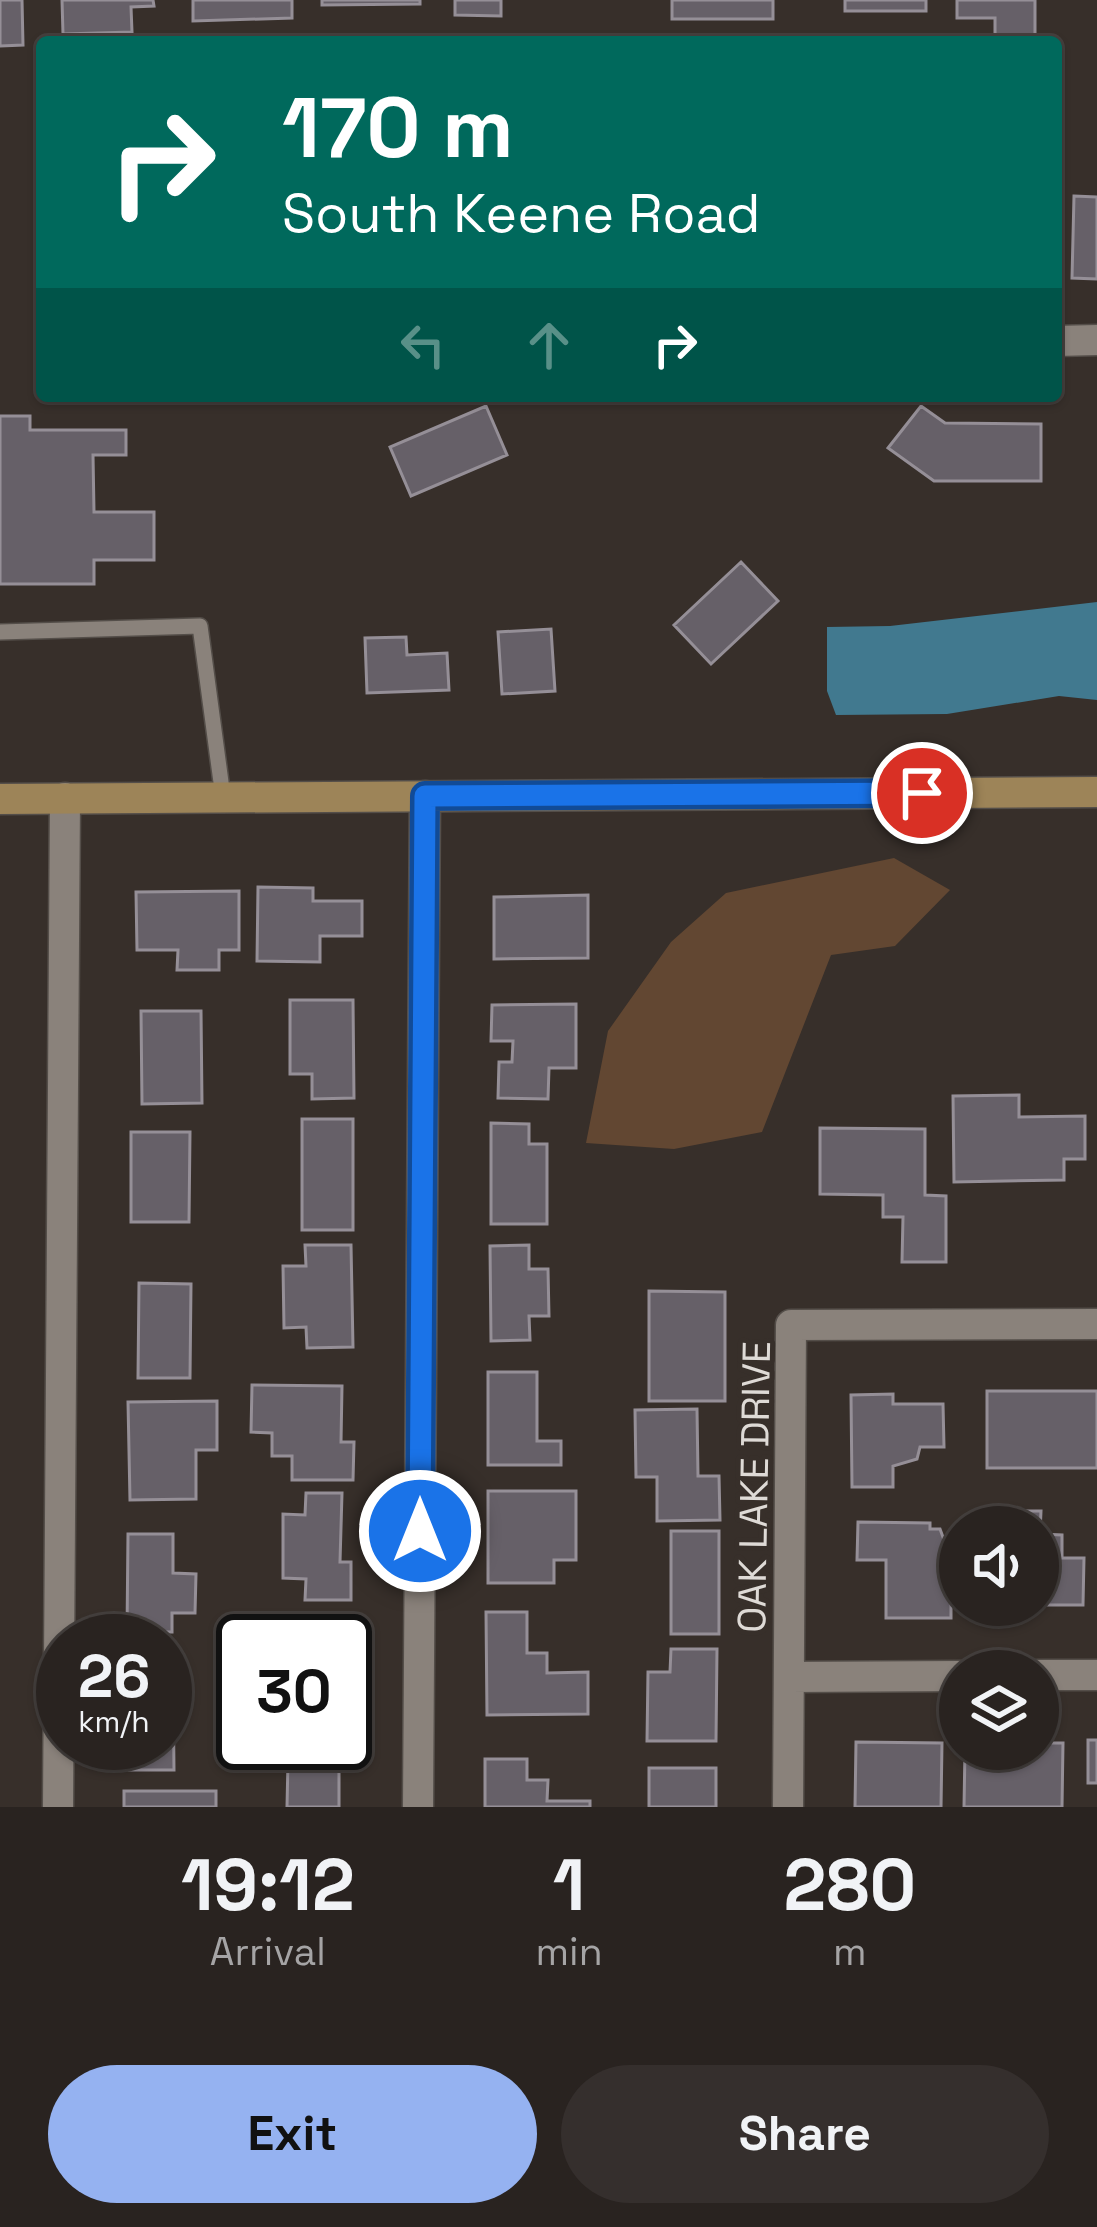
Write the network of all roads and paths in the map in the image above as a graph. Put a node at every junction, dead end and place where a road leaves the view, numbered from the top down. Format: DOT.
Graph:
graph roads {
  1 [pos="1097,340"];
  2 [pos="1062,341"];
  3 [pos="0,632"];
  4 [pos="1097,792"];
  5 [pos="425,796"];
  6 [pos="223,797"];
  7 [pos="64,798"];
  8 [pos="0,799"];
  9 [pos="1097,1324"];
  10 [pos="1059,1675"];
  11 [pos="1097,1675"];
  12 [pos="939,1676"];
  13 [pos="790,1677"];
  14 [pos="58,1807"];
  15 [pos="418,1807"];
  16 [pos="788,1807"];
  1 -- 2 [label="street"];
  3 -- 6 [label="lane"];
  4 -- 5 [label="main road"];
  5 -- 6 [label="main road"];
  5 -- 15 [label="street"];
  6 -- 7 [label="main road"];
  7 -- 8 [label="main road"];
  7 -- 14 [label="street"];
  9 -- 13 [label="street, OAK LAKE DRIVE"];
  10 -- 11 [label="street"];
  12 -- 13 [label="street"];
  13 -- 16 [label="street, OAK LAKE DRIVE"];
}
